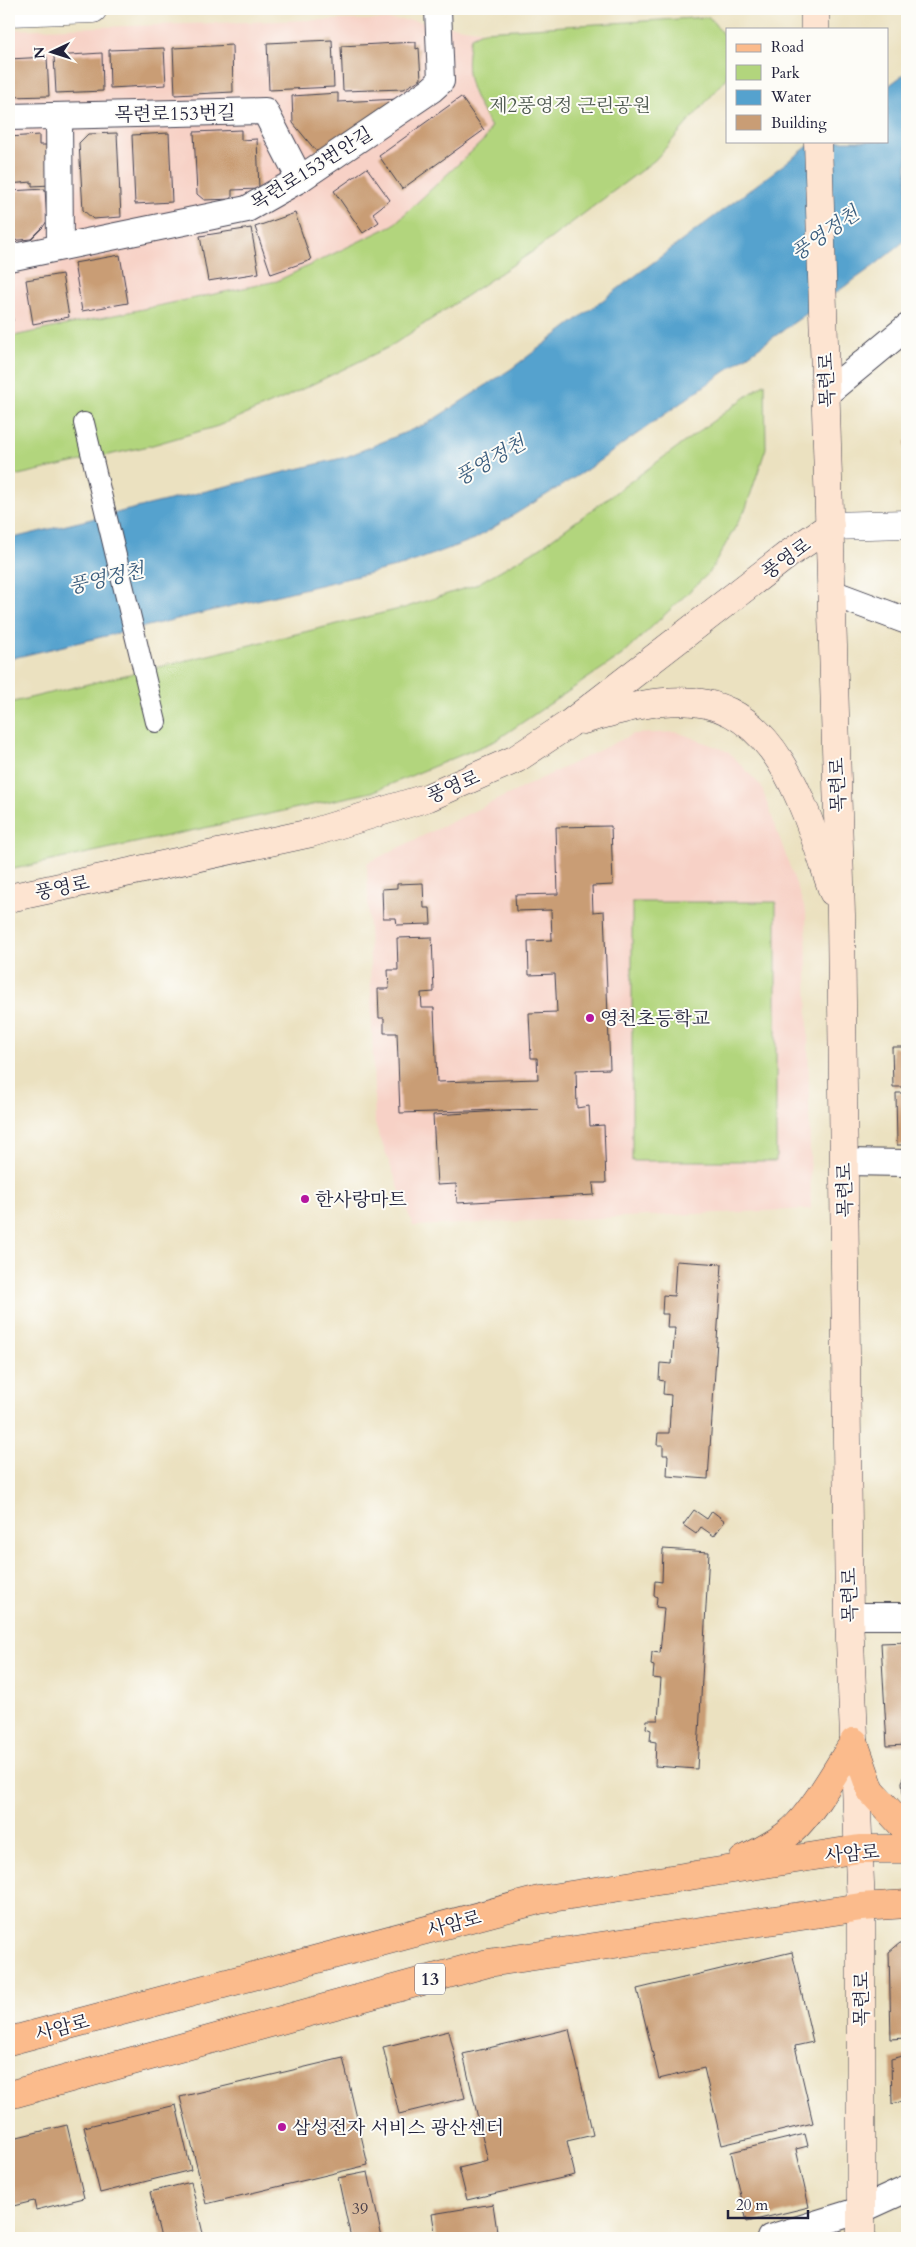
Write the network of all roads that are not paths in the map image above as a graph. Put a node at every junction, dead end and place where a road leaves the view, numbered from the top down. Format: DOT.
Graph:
graph roads {
  1 [pos="93,9"];
  2 [pos="438,9"];
  3 [pos="815,9"];
  4 [pos="9,12"];
  5 [pos="815,28"];
  6 [pos="59,116"];
  7 [pos="9,118"];
  8 [pos="818,142"];
  9 [pos="300,179"];
  10 [pos="60,247"];
  11 [pos="9,258"];
  12 [pos="907,328"];
  13 [pos="827,393"];
  14 [pos="84,423"];
  15 [pos="907,524"];
  16 [pos="830,526"];
  17 [pos="832,593"];
  18 [pos="907,621"];
  19 [pos="156,722"];
  20 [pos="569,724"];
  21 [pos="9,898"];
  22 [pos="841,915"];
  23 [pos="844,1162"];
  24 [pos="907,1163"];
  25 [pos="849,1616"];
  26 [pos="907,1616"];
  27 [pos="854,1742"];
  28 [pos="907,1828"];
  29 [pos="859,1849"];
  30 [pos="907,1850"];
  31 [pos="720,1871"];
  32 [pos="907,1904"];
  33 [pos="861,1908"];
  34 [pos="9,2041"];
  35 [pos="9,2095"];
  36 [pos="907,2189"];
  37 [pos="861,2210"];
  38 [pos="770,2238"];
  39 [pos="861,2238"];
  1 -- 4 [label="street"];
  2 -- 9 [label="street, 목련로153번안길"];
  3 -- 5 [label="main road"];
  6 -- 7 [label="street, 목련로153번길"];
  6 -- 9 [label="street, 목련로153번길"];
  6 -- 10 [label="street"];
  8 -- 13 [label="main road, 목련로"];
  9 -- 10 [label="street, 목련로153번안길"];
  10 -- 11 [label="street, 목련로153번안길"];
  12 -- 13 [label="street"];
  13 -- 16 [label="main road, 목련로"];
  14 -- 19 [label="street"];
  15 -- 16 [label="street"];
  16 -- 17 [label="main road, 목련로"];
  16 -- 20 [label="main road, 풍영로"];
  17 -- 18 [label="street"];
  17 -- 22 [label="main road, 목련로"];
  20 -- 21 [label="main road, 풍영로"];
  20 -- 22 [label="main road"];
  22 -- 23 [label="main road, 목련로"];
  23 -- 24 [label="street"];
  23 -- 25 [label="main road, 목련로"];
  25 -- 26 [label="street"];
  25 -- 27 [label="main road, 목련로"];
  27 -- 28 [label="main road"];
  27 -- 29 [label="main road, 목련로"];
  27 -- 31 [label="main road"];
  29 -- 30 [label="main road, 사암로"];
  29 -- 31 [label="main road, 사암로"];
  29 -- 33 [label="main road, 목련로"];
  31 -- 34 [label="main road, 사암로"];
  32 -- 33 [label="main road, 13"];
  33 -- 35 [label="main road, 13"];
  33 -- 37 [label="main road, 목련로"];
  36 -- 37 [label="street"];
  37 -- 38 [label="street"];
  37 -- 39 [label="main road, 목련로"];
}
